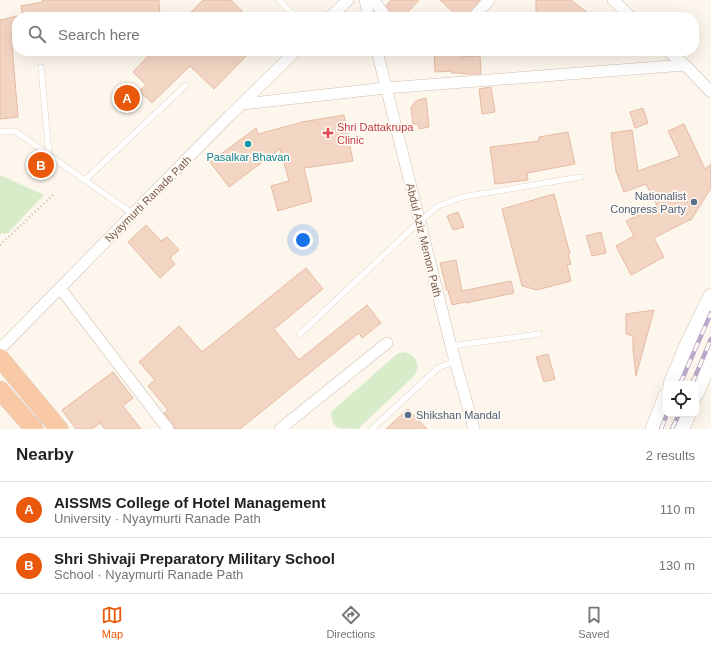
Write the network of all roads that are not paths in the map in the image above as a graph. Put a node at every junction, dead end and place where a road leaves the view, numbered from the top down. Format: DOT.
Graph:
graph roads {
  1 [pos="279,0"];
  2 [pos="348,0"];
  3 [pos="489,0"];
  4 [pos="613,0"];
  5 [pos="371,6"];
  6 [pos="291,12"];
  7 [pos="335,12"];
  8 [pos="379,12"];
  9 [pos="478,12"];
  10 [pos="626,12"];
  11 [pos="291,56"];
  12 [pos="378,56"];
  13 [pos="674,56"];
  14 [pos="685,65"];
  15 [pos="41,67"];
  16 [pos="186,85"];
  17 [pos="386,88"];
  18 [pos="711,92"];
  19 [pos="242,104"];
  20 [pos="0,132"];
  21 [pos="49,155"];
  22 [pos="580,176"];
  23 [pos="85,180"];
  24 [pos="133,214"];
  25 [pos="420,221"];
  26 [pos="60,288"];
  27 [pos="711,296"];
  28 [pos="300,334"];
  29 [pos="539,334"];
  30 [pos="387,343"];
  31 [pos="451,346"];
  32 [pos="0,349"];
  33 [pos="711,357"];
  34 [pos="0,358"];
  35 [pos="455,361"];
  36 [pos="672,381"];
  37 [pos="699,387"];
  38 [pos="0,390"];
  39 [pos="663,404"];
  40 [pos="687,417"];
  41 [pos="34,429"];
  42 [pos="59,429"];
  43 [pos="168,429"];
  44 [pos="280,429"];
  45 [pos="372,429"];
  46 [pos="474,429"];
  47 [pos="653,429"];
  48 [pos="682,429"];
  1 -- 6 [label="lane"];
  2 -- 7 [label="street"];
  3 -- 9 [label="street"];
  4 -- 10 [label="street"];
  5 -- 8 [label="street"];
  11 -- 19 [label="street, Nyaymurti Ranade Path"];
  12 -- 17 [label="street, Abdul Aziz Memon Path"];
  13 -- 14 [label="street"];
  14 -- 17 [label="street"];
  14 -- 18 [label="street"];
  15 -- 21 [label="lane"];
  16 -- 23 [label="lane"];
  17 -- 19 [label="street"];
  17 -- 25 [label="street, Abdul Aziz Memon Path"];
  19 -- 24 [label="street, Nyaymurti Ranade Path"];
  20 -- 21 [label="lane"];
  21 -- 23 [label="lane"];
  22 -- 25 [label="lane"];
  23 -- 24 [label="lane"];
  24 -- 26 [label="street, Nyaymurti Ranade Path"];
  25 -- 28 [label="lane"];
  25 -- 31 [label="street, Abdul Aziz Memon Path"];
  26 -- 32 [label="street, Nyaymurti Ranade Path"];
  26 -- 43 [label="street"];
  27 -- 36 [label="main road"];
  29 -- 31 [label="lane"];
  30 -- 44 [label="street"];
  31 -- 35 [label="street, Abdul Aziz Memon Path"];
  33 -- 37 [label="main road"];
  34 -- 42 [label="highway"];
  35 -- 45 [label="lane"];
  35 -- 46 [label="street, Abdul Aziz Memon Path"];
  38 -- 41 [label="highway"];
  39 -- 47 [label="main road"];
  40 -- 48 [label="main road"];
}
